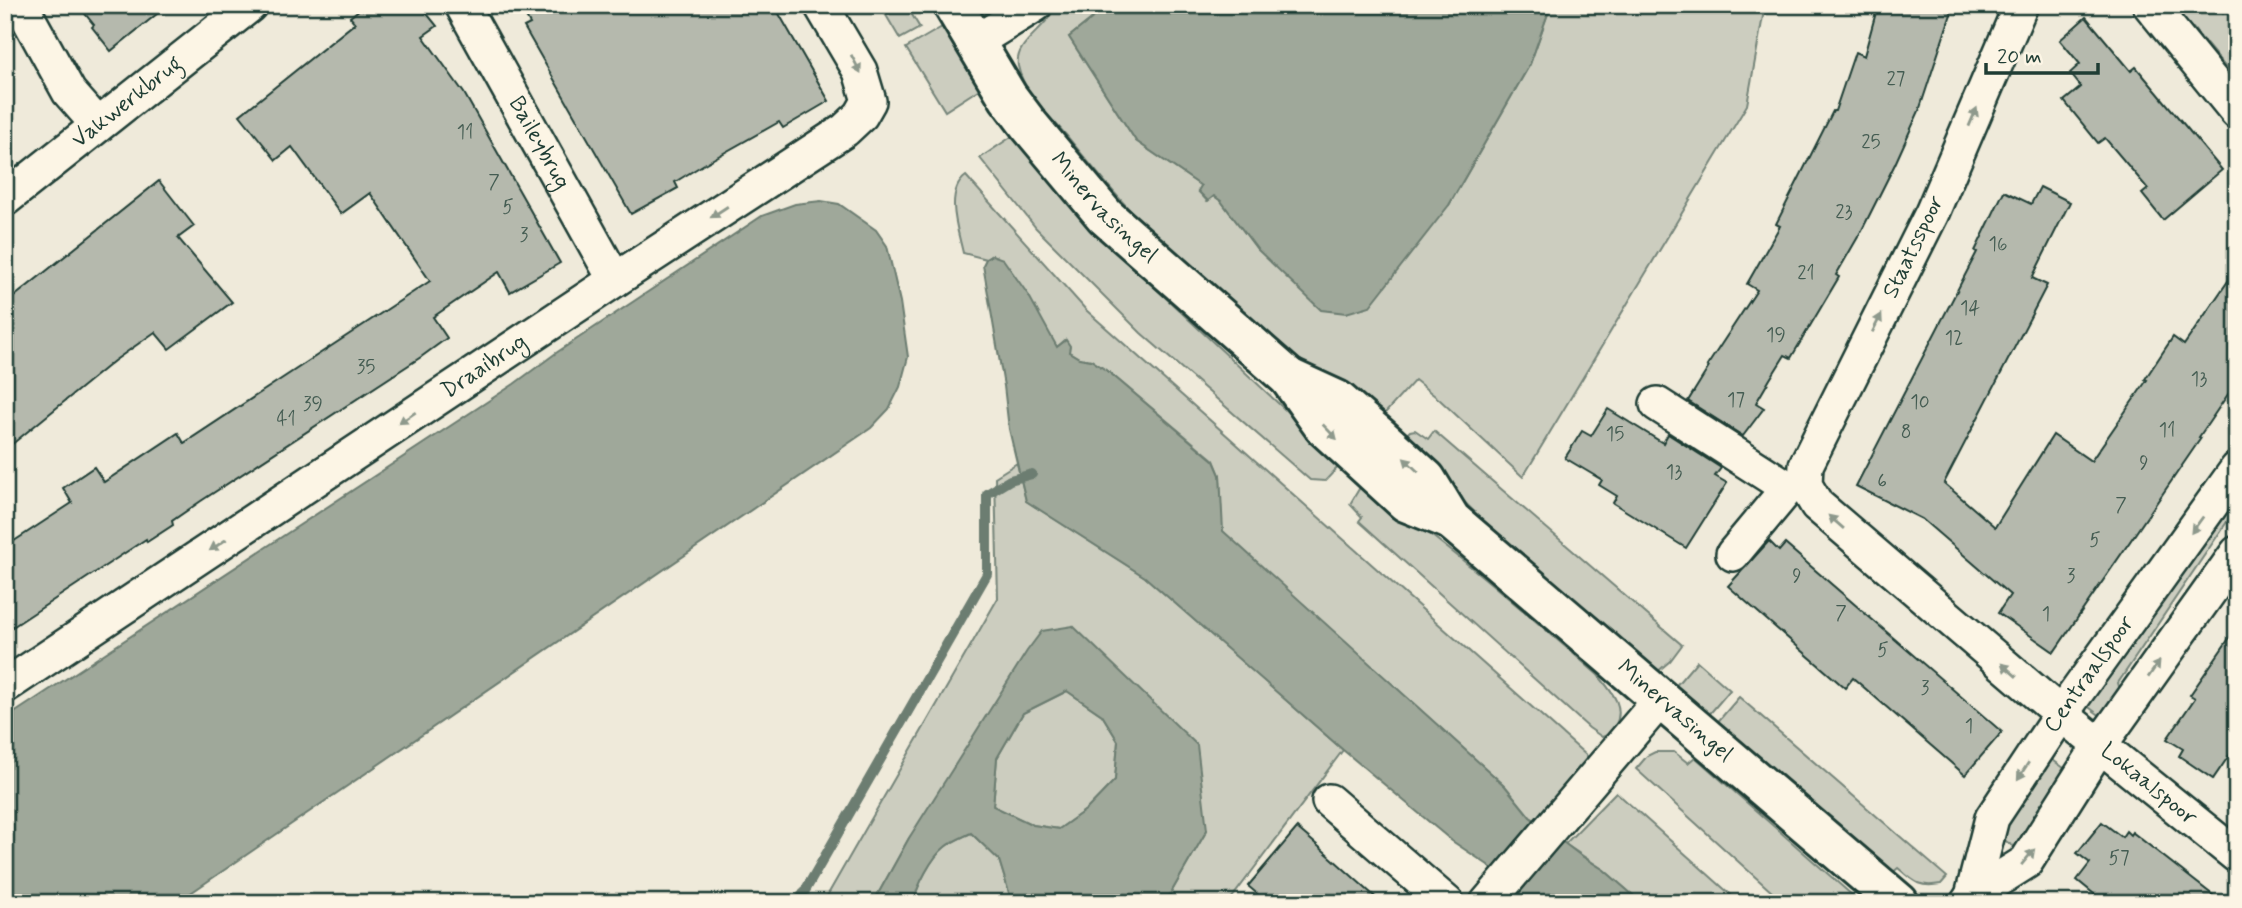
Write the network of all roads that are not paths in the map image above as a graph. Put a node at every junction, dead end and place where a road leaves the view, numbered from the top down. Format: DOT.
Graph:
graph roads {
  1 [pos="21,5"];
  2 [pos="250,5"];
  3 [pos="462,5"];
  4 [pos="821,5"];
  5 [pos="953,5"];
  6 [pos="1035,5"];
  7 [pos="2021,5"];
  8 [pos="2150,5"];
  9 [pos="975,42"];
  10 [pos="2237,112"];
  11 [pos="98,125"];
  12 [pos="5,199"];
  13 [pos="615,280"];
  14 [pos="1657,404"];
  15 [pos="2237,469"];
  16 [pos="1797,487"];
  17 [pos="2237,553"];
  18 [pos="1733,554"];
  19 [pos="5,686"];
  20 [pos="1660,700"];
  21 [pos="2061,714"];
  22 [pos="2100,745"];
  23 [pos="1329,801"];
  24 [pos="2237,856"];
  25 [pos="1970,900"];
  26 [pos="1488,902"];
  27 [pos="1447,903"];
  28 [pos="1899,903"];
  1 -- 11 [label="street"];
  2 -- 11 [label="street, Vakwerkbrug"];
  3 -- 13 [label="street, Baileybrug"];
  4 -- 13 [label="street, Draaibrug, one-way"];
  5 -- 9 [label="street, Minervasingel"];
  6 -- 9 [label="street"];
  16 -- 7 [label="street, Staatsspoor, one-way"];
  8 -- 10 [label="street"];
  9 -- 20 [label="street, Minervasingel"];
  11 -- 12 [label="street, Vakwerkbrug"];
  13 -- 19 [label="street, Draaibrug, one-way"];
  14 -- 16 [label="street"];
  15 -- 21 [label="street, Centraalspoor, one-way"];
  16 -- 18 [label="street, Staatsspoor"];
  21 -- 16 [label="street, one-way"];
  22 -- 17 [label="street, Centraalspoor, one-way"];
  20 -- 26 [label="street"];
  20 -- 28 [label="street, Minervasingel"];
  21 -- 22 [label="street, Lokaalspoor"];
  21 -- 25 [label="street, Centraalspoor, one-way"];
  22 -- 24 [label="street, Lokaalspoor"];
  25 -- 22 [label="street, Centraalspoor, one-way"];
  23 -- 27 [label="street"];
}
